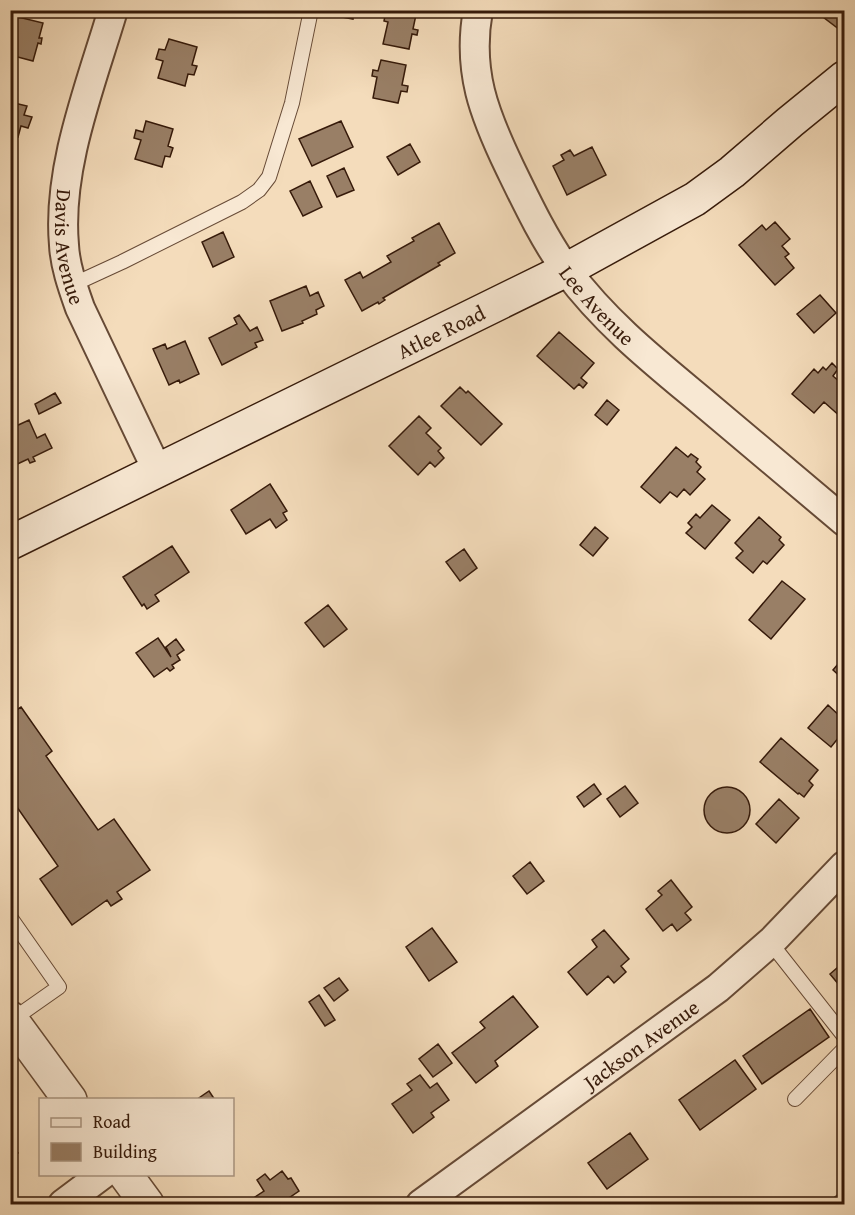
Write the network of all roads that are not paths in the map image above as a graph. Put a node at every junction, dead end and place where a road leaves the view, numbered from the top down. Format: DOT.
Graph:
graph roads {
  1 [pos="113,10"];
  2 [pos="311,10"];
  3 [pos="478,10"];
  4 [pos="844,78"];
  5 [pos="566,270"];
  6 [pos="72,285"];
  7 [pos="158,471"];
  8 [pos="844,521"];
  9 [pos="10,543"];
  10 [pos="844,866"];
  11 [pos="10,917"];
  12 [pos="770,942"];
  13 [pos="11,1019"];
  14 [pos="844,1036"];
  15 [pos="844,1049"];
  16 [pos="69,1098"];
  17 [pos="795,1099"];
  18 [pos="100,1176"];
  19 [pos="126,1176"];
  20 [pos="844,1198"];
  21 [pos="63,1204"];
  22 [pos="147,1204"];
  23 [pos="421,1204"];
  24 [pos="838,1204"];
  1 -- 6 [label="street, Davis Avenue"];
  2 -- 6 [label="lane"];
  3 -- 5 [label="street, Lee Avenue"];
  4 -- 5 [label="main road, Atlee Road"];
  5 -- 7 [label="main road, Atlee Road"];
  5 -- 8 [label="street, Lee Avenue"];
  6 -- 7 [label="street, Davis Avenue"];
  7 -- 9 [label="main road, Atlee Road"];
  10 -- 12 [label="street, Jackson Avenue"];
  11 -- 13 [label="lane"];
  12 -- 14 [label="lane"];
  12 -- 23 [label="street, Jackson Avenue"];
  13 -- 16 [label="main road"];
  15 -- 17 [label="lane"];
  18 -- 21 [label="street"];
  19 -- 22 [label="main road"];
  20 -- 24 [label="lane"];
}
